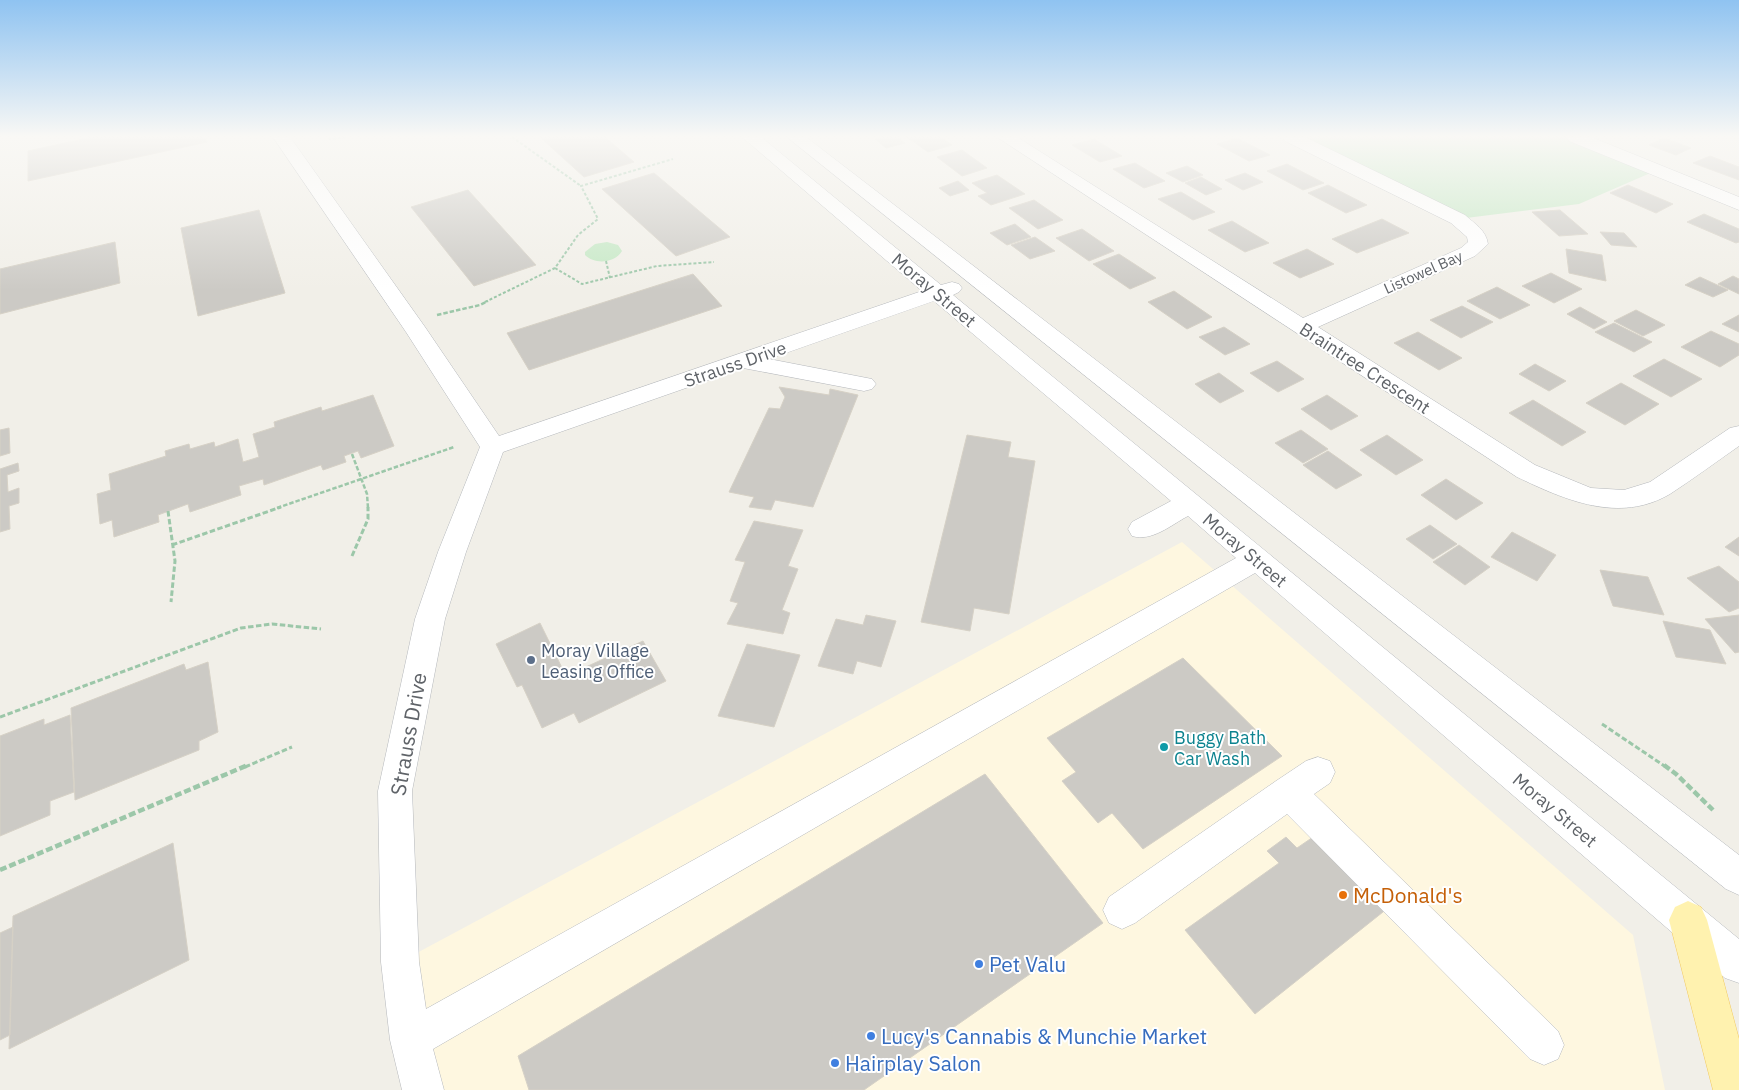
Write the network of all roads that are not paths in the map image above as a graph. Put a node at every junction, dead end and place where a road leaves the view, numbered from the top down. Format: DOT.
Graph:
graph roads {
  1 [pos="316,188"];
  2 [pos="811,188"];
  3 [pos="861,188"];
  4 [pos="1084,188"];
  5 [pos="1395,188"];
  6 [pos="1700,188"];
  7 [pos="1739,204"];
  8 [pos="977,279"];
  9 [pos="938,293"];
  10 [pos="1301,327"];
  11 [pos="743,362"];
  12 [pos="864,384"];
  13 [pos="1739,434"];
  14 [pos="493,447"];
  15 [pos="1190,503"];
  16 [pos="1142,529"];
  17 [pos="1257,559"];
  18 [pos="1318,772"];
  19 [pos="1288,792"];
  20 [pos="1739,877"];
  21 [pos="1122,910"];
  22 [pos="1688,920"];
  23 [pos="1739,964"];
  24 [pos="410,1040"];
  25 [pos="1544,1044"];
  26 [pos="422,1090"];
  27 [pos="1734,1090"];
  1 -- 14 [label="street"];
  2 -- 9 [label="street, Moray Street"];
  3 -- 8 [label="street, Moray Street"];
  4 -- 10 [label="street, Braintree Crescent"];
  5 -- 10 [label="street, Listowel Bay"];
  6 -- 7 [label="street"];
  8 -- 9 [label="street, Strauss Drive"];
  8 -- 20 [label="street, Moray Street"];
  9 -- 11 [label="street, Strauss Drive"];
  9 -- 15 [label="street, Moray Street"];
  10 -- 13 [label="street, Braintree Crescent"];
  11 -- 12 [label="street"];
  11 -- 14 [label="street, Strauss Drive"];
  14 -- 24 [label="street, Strauss Drive"];
  15 -- 16 [label="street"];
  15 -- 17 [label="street, Moray Street"];
  17 -- 22 [label="street, Moray Street"];
  17 -- 24 [label="street"];
  18 -- 19 [label="street"];
  19 -- 21 [label="street"];
  19 -- 25 [label="street"];
  22 -- 23 [label="street, Moray Street"];
  22 -- 27 [label="main road"];
  24 -- 26 [label="street, Strauss Drive"];
}
